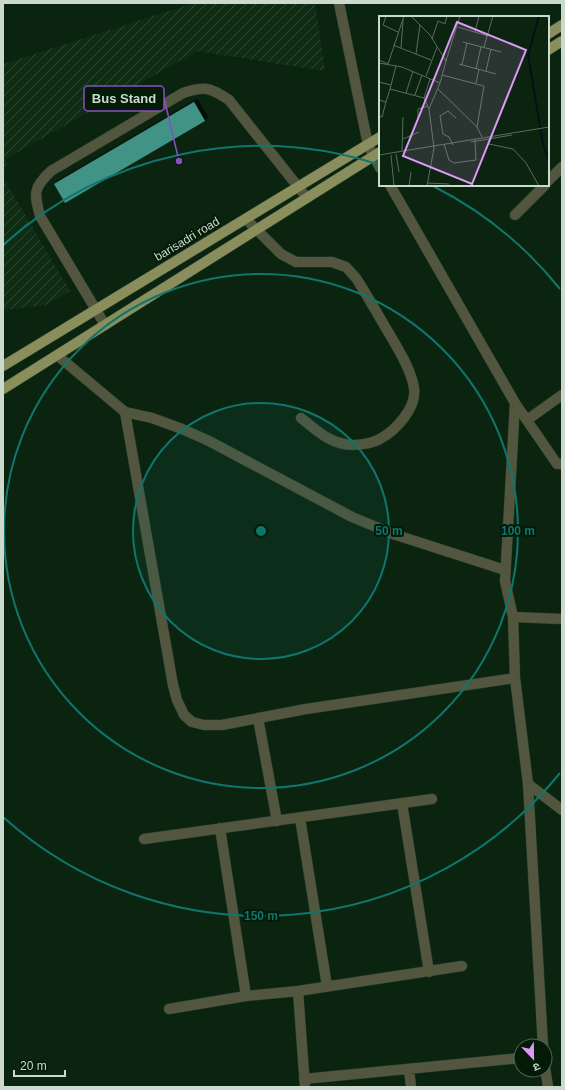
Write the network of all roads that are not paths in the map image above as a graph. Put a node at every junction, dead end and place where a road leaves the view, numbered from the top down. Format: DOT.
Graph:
graph roads {
  1 [pos="339,3"];
  2 [pos="562,25"];
  3 [pos="549,33"];
  4 [pos="562,41"];
  5 [pos="549,49"];
  6 [pos="379,138"];
  7 [pos="368,145"];
  8 [pos="377,154"];
  9 [pos="562,167"];
  10 [pos="549,181"];
  11 [pos="391,186"];
  12 [pos="544,186"];
  13 [pos="298,187"];
  14 [pos="307,198"];
  15 [pos="515,215"];
  16 [pos="246,219"];
  17 [pos="256,230"];
  18 [pos="95,310"];
  19 [pos="105,325"];
  20 [pos="58,356"];
  21 [pos="6,365"];
  22 [pos="3,389"];
  23 [pos="562,396"];
  24 [pos="515,404"];
  25 [pos="125,412"];
  26 [pos="301,418"];
  27 [pos="526,420"];
  28 [pos="562,464"];
  29 [pos="505,570"];
  30 [pos="513,617"];
  31 [pos="562,619"];
  32 [pos="515,678"];
  33 [pos="258,718"];
  34 [pos="528,784"];
  35 [pos="432,799"];
  36 [pos="402,803"];
  37 [pos="562,810"];
  38 [pos="300,818"];
  39 [pos="277,821"];
  40 [pos="220,828"];
  41 [pos="144,839"];
  42 [pos="462,966"];
  43 [pos="429,972"];
  44 [pos="327,986"];
  45 [pos="298,991"];
  46 [pos="246,996"];
  47 [pos="169,1009"];
  48 [pos="543,1038"];
  49 [pos="513,1059"];
  50 [pos="409,1069"];
  51 [pos="305,1083"];
  52 [pos="411,1087"];
  1 -- 7 [label="street"];
  2 -- 3 [label="main road"];
  4 -- 5 [label="main road"];
  6 -- 7 [label="main road, barisadri road"];
  7 -- 8 [label="street"];
  7 -- 13 [label="main road, barisadri road"];
  8 -- 14 [label="main road"];
  9 -- 10 [label="street"];
  11 -- 24 [label="street"];
  12 -- 15 [label="street"];
  13 -- 14 [label="street"];
  13 -- 16 [label="main road, barisadri road"];
  13 -- 18 [label="street"];
  14 -- 17 [label="main road"];
  16 -- 17 [label="street"];
  16 -- 18 [label="main road, barisadri road"];
  17 -- 19 [label="main road"];
  17 -- 26 [label="street"];
  18 -- 19 [label="street"];
  18 -- 21 [label="main road, barisadri road"];
  19 -- 20 [label="main road"];
  20 -- 22 [label="main road"];
  20 -- 25 [label="street"];
  23 -- 27 [label="street"];
  24 -- 27 [label="street"];
  24 -- 29 [label="street"];
  25 -- 29 [label="street"];
  25 -- 33 [label="street"];
  27 -- 28 [label="street"];
  29 -- 30 [label="street"];
  30 -- 31 [label="street"];
  30 -- 32 [label="street"];
  32 -- 33 [label="street"];
  32 -- 34 [label="street"];
  33 -- 39 [label="street"];
  34 -- 37 [label="street"];
  34 -- 48 [label="street"];
  35 -- 36 [label="street"];
  36 -- 38 [label="street"];
  36 -- 43 [label="street"];
  38 -- 39 [label="street"];
  38 -- 44 [label="street"];
  39 -- 40 [label="street"];
  40 -- 41 [label="street"];
  40 -- 46 [label="street"];
  42 -- 43 [label="street"];
  43 -- 44 [label="street"];
  44 -- 45 [label="street"];
  45 -- 46 [label="street"];
  45 -- 51 [label="street"];
  46 -- 47 [label="street"];
  49 -- 50 [label="street"];
  50 -- 51 [label="street"];
  50 -- 52 [label="street"];
}
